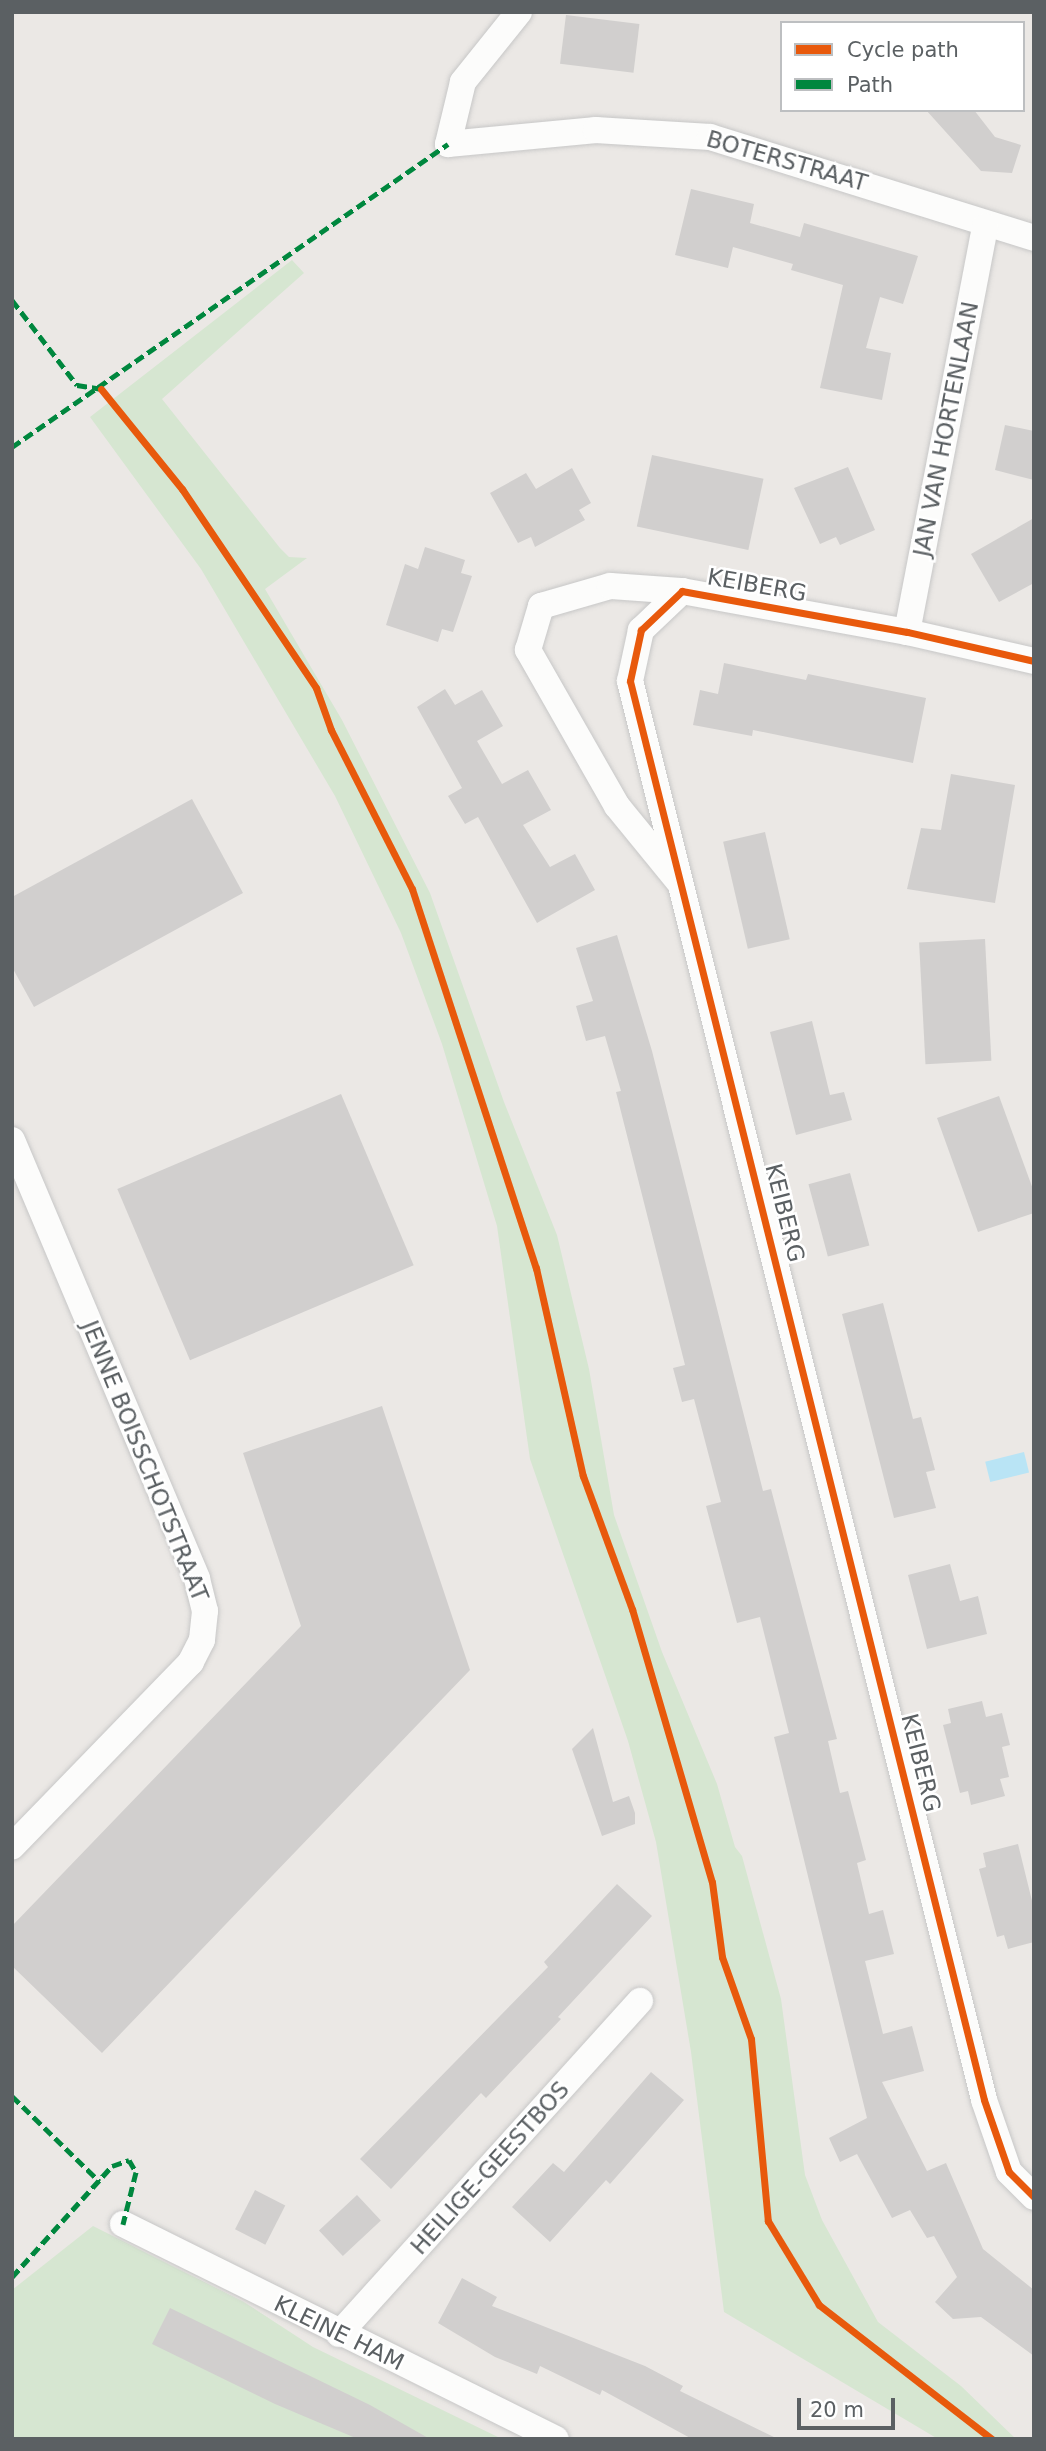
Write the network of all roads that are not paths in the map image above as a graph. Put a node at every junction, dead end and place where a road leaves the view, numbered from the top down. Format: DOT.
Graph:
graph roads {
  1 [pos="519,12"];
  2 [pos="985,226"];
  3 [pos="1034,238"];
  4 [pos="682,591"];
  5 [pos="907,632"];
  6 [pos="1034,661"];
  7 [pos="685,889"];
  8 [pos="12,1140"];
  9 [pos="12,1847"];
  10 [pos="640,2001"];
  11 [pos="1034,2197"];
  12 [pos="122,2224"];
  13 [pos="339,2334"];
  14 [pos="556,2439"];
  1 -- 2 [label="street, BOTERSTRAAT"];
  2 -- 3 [label="street, BOTERSTRAAT"];
  2 -- 5 [label="street, JAN VAN HORTENLAAN"];
  4 -- 5 [label="street, KEIBERG"];
  4 -- 7 [label="street, KEIBERG"];
  4 -- 7 [label="street, KEIBERG"];
  5 -- 6 [label="street, KEIBERG"];
  7 -- 11 [label="street, KEIBERG"];
  8 -- 9 [label="street, JENNE BOISSCHOTSTRAAT"];
  10 -- 13 [label="street, HEILIGE-GEESTBOS"];
  12 -- 13 [label="street, KLEINE HAM"];
  13 -- 14 [label="street, KLEINE HAM"];
}
